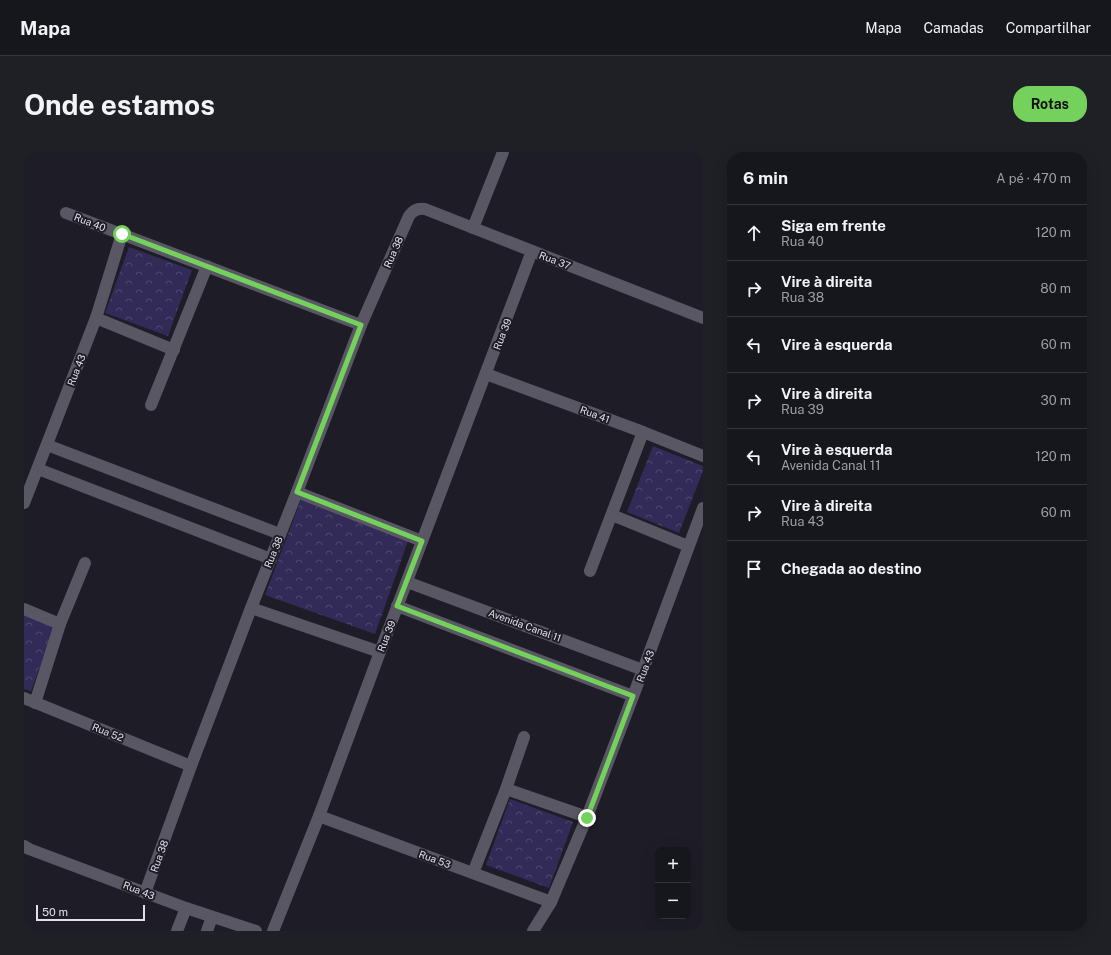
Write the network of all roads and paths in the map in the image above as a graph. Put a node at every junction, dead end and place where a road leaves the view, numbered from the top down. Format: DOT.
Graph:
graph roads {
  1 [pos="503,152"];
  2 [pos="66,213"];
  3 [pos="409,216"];
  4 [pos="473,228"];
  5 [pos="122,234"];
  6 [pos="532,251"];
  7 [pos="207,266"];
  8 [pos="96,318"];
  9 [pos="703,318"];
  10 [pos="361,325"];
  11 [pos="174,350"];
  12 [pos="486,374"];
  13 [pos="151,405"];
  14 [pos="643,432"];
  15 [pos="47,445"];
  16 [pos="703,456"];
  17 [pos="38,469"];
  18 [pos="297,492"];
  19 [pos="24,503"];
  20 [pos="703,508"];
  21 [pos="612,515"];
  22 [pos="280,534"];
  23 [pos="422,541"];
  24 [pos="688,546"];
  25 [pos="271,559"];
  26 [pos="84,563"];
  27 [pos="590,571"];
  28 [pos="407,582"];
  29 [pos="397,606"];
  30 [pos="251,608"];
  31 [pos="24,609"];
  32 [pos="60,624"];
  33 [pos="380,652"];
  34 [pos="643,670"];
  35 [pos="633,696"];
  36 [pos="29,701"];
  37 [pos="524,737"];
  38 [pos="191,766"];
  39 [pos="506,789"];
  40 [pos="319,816"];
  41 [pos="587,818"];
  42 [pos="24,846"];
  43 [pos="473,873"];
  44 [pos="145,893"];
  45 [pos="551,902"];
  46 [pos="186,908"];
  47 [pos="212,917"];
  48 [pos="177,931"];
  49 [pos="207,931"];
  50 [pos="256,931"];
  51 [pos="273,931"];
  52 [pos="533,931"];
  1 -- 4 [label="street"];
  2 -- 5 [label="street, Rua 40"];
  3 -- 4 [label="street, Rua 37"];
  3 -- 10 [label="street, Rua 38"];
  4 -- 6 [label="street, Rua 37"];
  5 -- 7 [label="street, Rua 40"];
  5 -- 8 [label="street, Rua 43"];
  6 -- 9 [label="street, Rua 37"];
  6 -- 12 [label="street, Rua 39"];
  7 -- 10 [label="street, Rua 40"];
  7 -- 11 [label="street"];
  8 -- 11 [label="street"];
  8 -- 15 [label="street, Rua 43"];
  10 -- 18 [label="street, Rua 38"];
  11 -- 13 [label="street"];
  12 -- 14 [label="street, Rua 41"];
  12 -- 23 [label="street, Rua 39"];
  14 -- 16 [label="street, Rua 41"];
  14 -- 21 [label="street"];
  15 -- 17 [label="street, Rua 43"];
  15 -- 22 [label="street"];
  17 -- 19 [label="street, Rua 43"];
  17 -- 25 [label="street"];
  18 -- 22 [label="street, Rua 38"];
  18 -- 23 [label="street"];
  20 -- 24 [label="street, Rua 43"];
  21 -- 24 [label="street"];
  21 -- 27 [label="street"];
  22 -- 25 [label="street, Rua 38"];
  23 -- 28 [label="street, Rua 39"];
  24 -- 34 [label="street, Rua 43"];
  25 -- 30 [label="street, Rua 38"];
  26 -- 32 [label="street"];
  28 -- 29 [label="street, Rua 39"];
  28 -- 34 [label="street, Avenida Canal 11"];
  29 -- 33 [label="street, Rua 39"];
  29 -- 35 [label="street"];
  30 -- 33 [label="street"];
  30 -- 38 [label="street, Rua 38"];
  31 -- 32 [label="street"];
  32 -- 36 [label="street"];
  33 -- 40 [label="street, Rua 39"];
  34 -- 35 [label="street, Rua 43"];
  35 -- 41 [label="street, Rua 43"];
  36 -- 38 [label="street, Rua 52"];
  37 -- 39 [label="street"];
  38 -- 44 [label="street, Rua 38"];
  39 -- 41 [label="street"];
  39 -- 43 [label="street"];
  40 -- 43 [label="street, Rua 53"];
  40 -- 51 [label="street, Rua 39"];
  41 -- 45 [label="street, Rua 43"];
  42 -- 44 [label="street, Rua 43"];
  43 -- 45 [label="street, Rua 53"];
  44 -- 46 [label="street, Rua 43"];
  45 -- 52 [label="street, Rua 43"];
  46 -- 47 [label="street, Rua 43"];
  46 -- 48 [label="street"];
  47 -- 49 [label="street"];
  47 -- 50 [label="street, Rua 43"];
}
